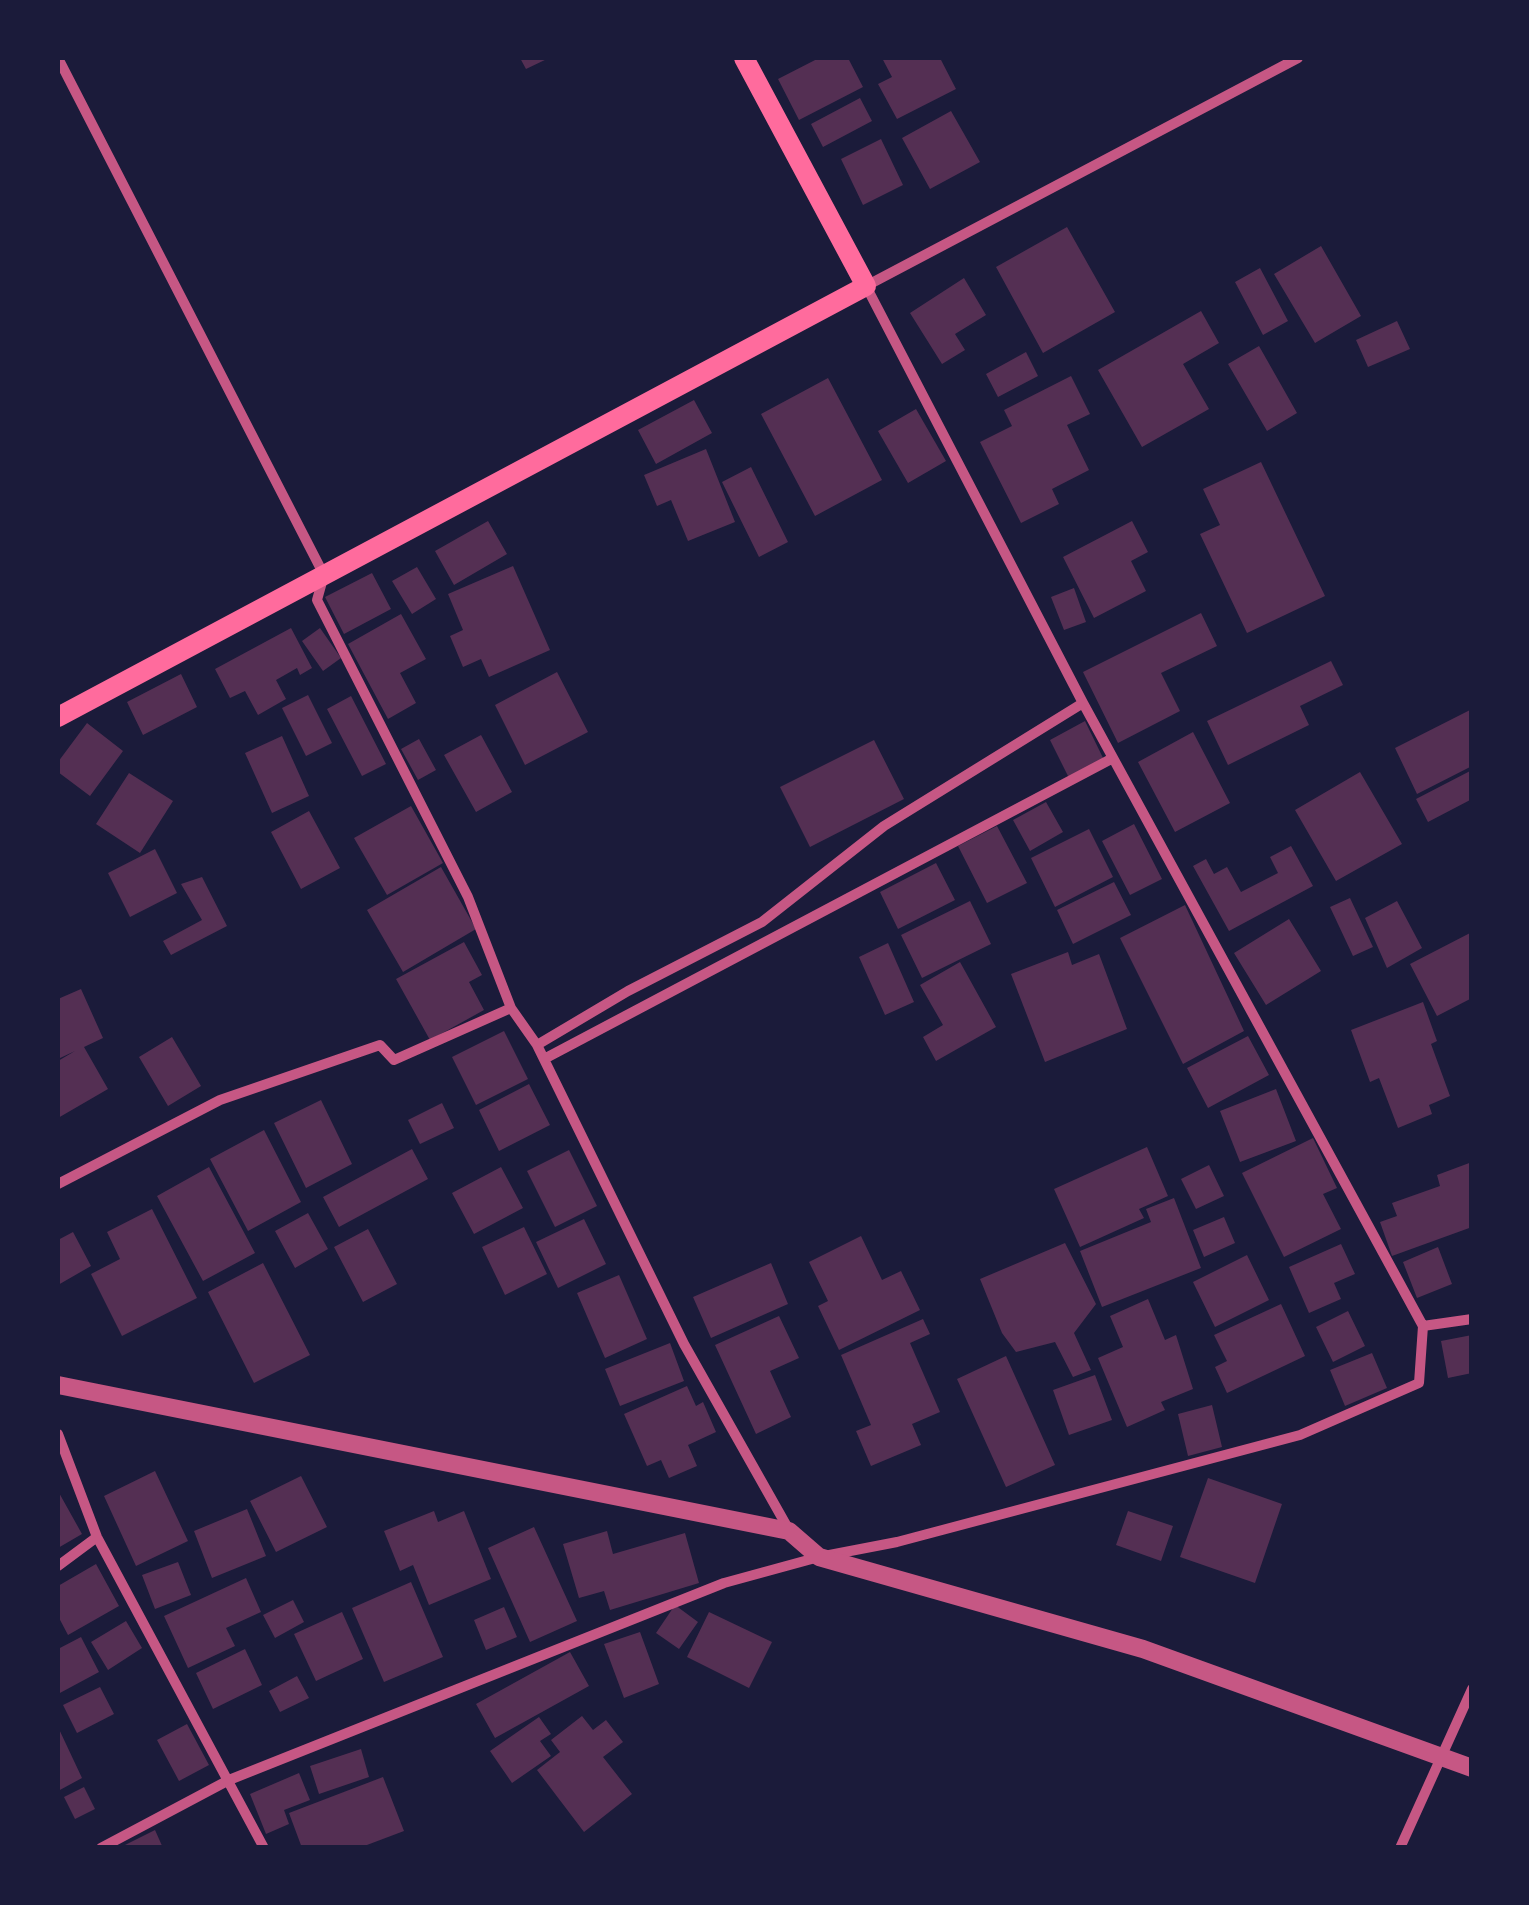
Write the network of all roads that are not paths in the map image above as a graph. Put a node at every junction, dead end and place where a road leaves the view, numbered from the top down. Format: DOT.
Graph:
graph roads {
  1 [pos="58,58"];
  2 [pos="744,58"];
  3 [pos="1298,58"];
  4 [pos="866,286"];
  5 [pos="324,575"];
  6 [pos="1083,704"];
  7 [pos="58,718"];
  8 [pos="1113,758"];
  9 [pos="511,1008"];
  10 [pos="537,1045"];
  11 [pos="544,1060"];
  12 [pos="58,1184"];
  13 [pos="1472,1319"];
  14 [pos="1423,1326"];
  15 [pos="58,1385"];
  16 [pos="58,1434"];
  17 [pos="789,1531"];
  18 [pos="96,1538"];
  19 [pos="819,1557"];
  20 [pos="58,1566"];
  21 [pos="1472,1689"];
  22 [pos="1439,1756"];
  23 [pos="1472,1768"];
  24 [pos="229,1780"];
  25 [pos="101,1848"];
  26 [pos="264,1848"];
  27 [pos="1400,1848"];
  1 -- 5 [label="street"];
  2 -- 4 [label="main road"];
  3 -- 4 [label="street"];
  4 -- 5 [label="main road"];
  4 -- 6 [label="street"];
  5 -- 7 [label="main road"];
  5 -- 9 [label="street"];
  6 -- 8 [label="street"];
  6 -- 10 [label="street"];
  8 -- 11 [label="street"];
  8 -- 14 [label="street"];
  9 -- 10 [label="street"];
  9 -- 12 [label="street"];
  10 -- 11 [label="street"];
  11 -- 17 [label="street"];
  13 -- 14 [label="street"];
  14 -- 19 [label="street"];
  15 -- 17 [label="street"];
  16 -- 18 [label="street"];
  17 -- 19 [label="street"];
  18 -- 20 [label="street"];
  18 -- 24 [label="street"];
  19 -- 22 [label="street"];
  19 -- 24 [label="street"];
  21 -- 22 [label="street"];
  22 -- 23 [label="street"];
  22 -- 27 [label="street"];
  24 -- 25 [label="street"];
  24 -- 26 [label="street"];
}
